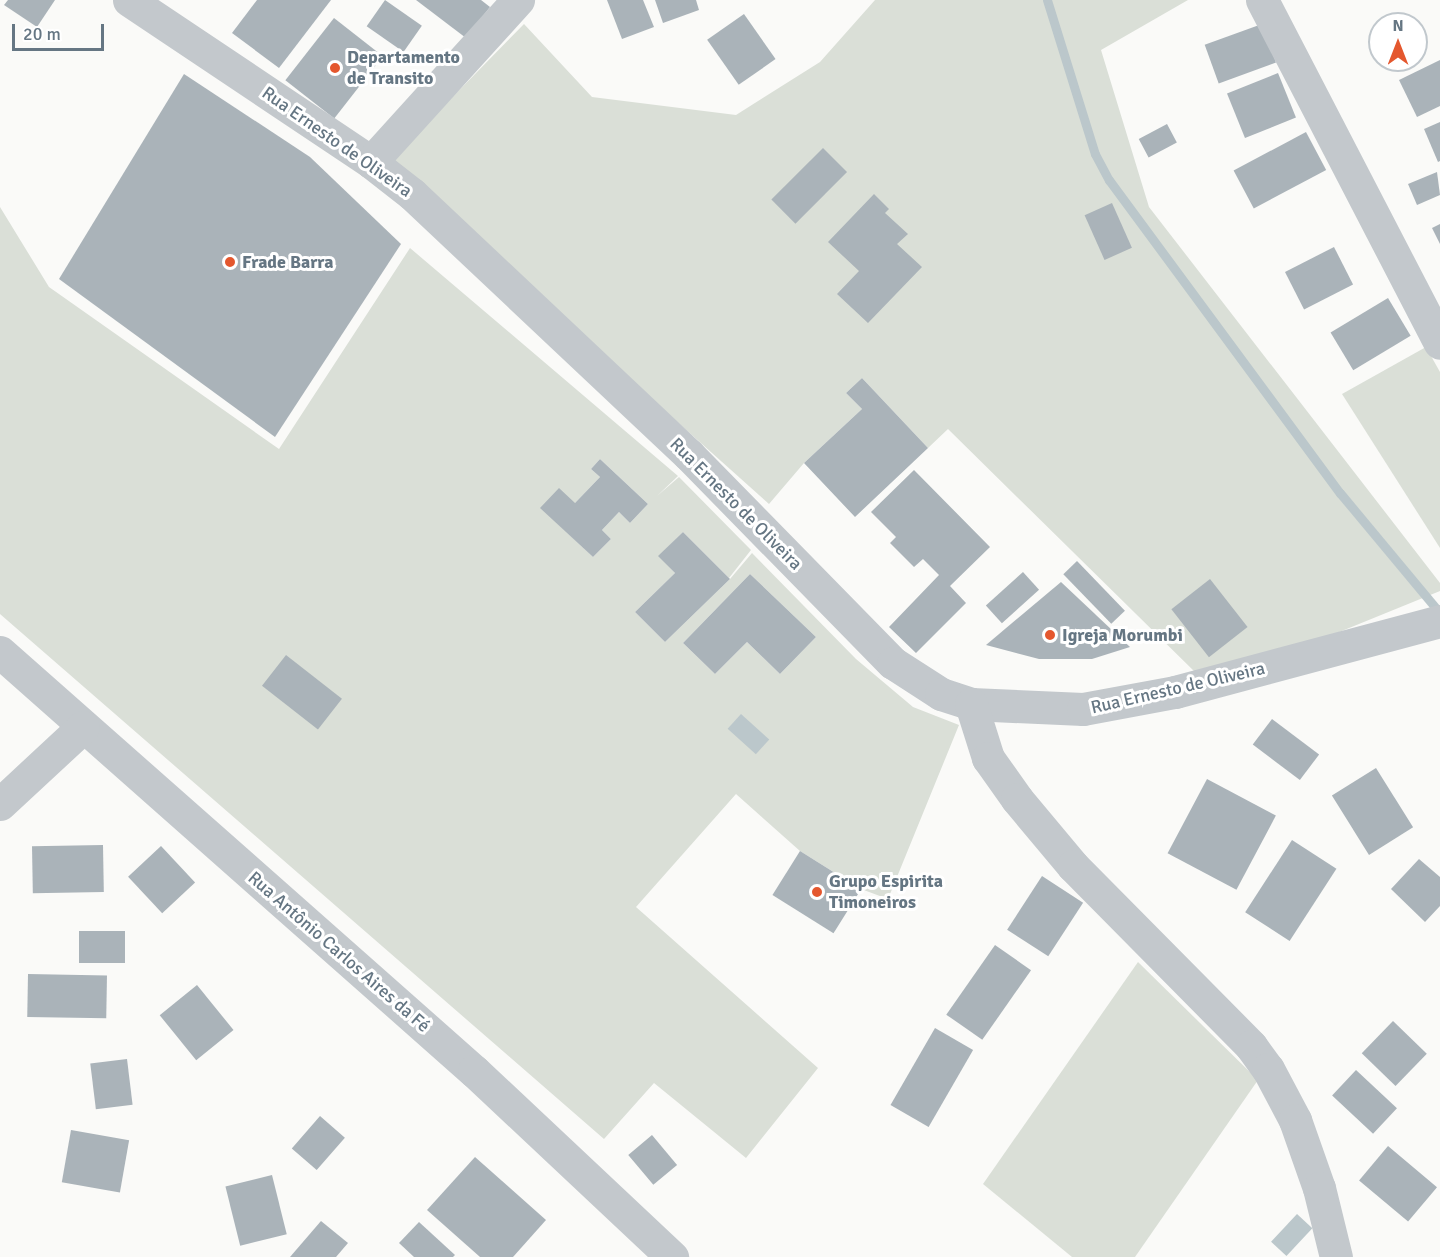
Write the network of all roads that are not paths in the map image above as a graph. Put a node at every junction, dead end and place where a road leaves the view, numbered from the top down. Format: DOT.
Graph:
graph roads {
  1 [pos="518,0"];
  2 [pos="1262,0"];
  3 [pos="141,3"];
  4 [pos="371,162"];
  5 [pos="1440,343"];
  6 [pos="1432,624"];
  7 [pos="0,652"];
  8 [pos="972,704"];
  9 [pos="83,727"];
  10 [pos="0,804"];
  11 [pos="672,1257"];
  12 [pos="1336,1257"];
  1 -- 4 [label="street"];
  2 -- 5 [label="street"];
  3 -- 4 [label="street, Rua Ernesto de Oliveira"];
  4 -- 8 [label="street, Rua Ernesto de Oliveira"];
  6 -- 8 [label="street, Rua Ernesto de Oliveira"];
  7 -- 9 [label="street, Rua Antônio Carlos Aires da Fé"];
  8 -- 12 [label="street"];
  9 -- 10 [label="street"];
  9 -- 11 [label="street, Rua Antônio Carlos Aires da Fé"];
}
